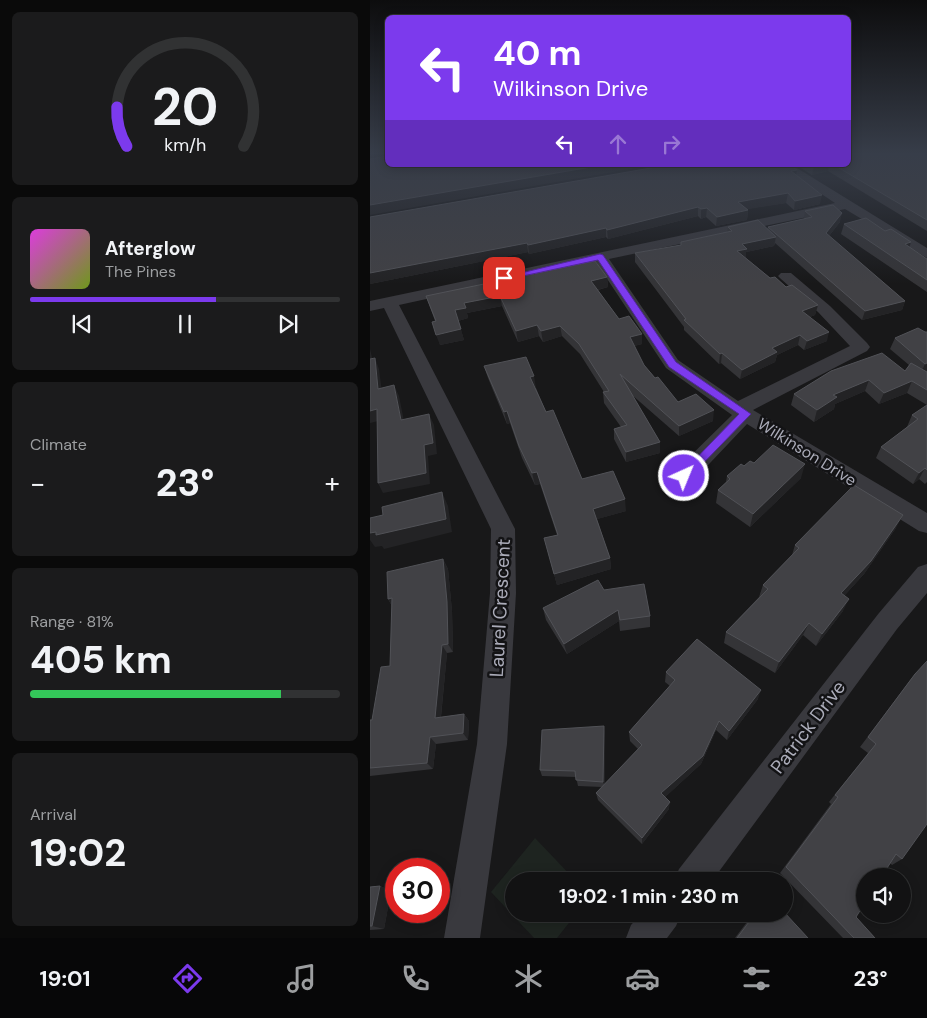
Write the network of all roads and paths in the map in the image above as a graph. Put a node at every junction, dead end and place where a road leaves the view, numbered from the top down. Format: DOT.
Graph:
graph roads {
  1 [pos="836,197"];
  2 [pos="848,204"];
  3 [pos="927,254"];
  4 [pos="600,257"];
  5 [pos="786,276"];
  6 [pos="379,304"];
  7 [pos="742,411"];
  8 [pos="684,476"];
  9 [pos="927,524"];
  10 [pos="927,574"];
  11 [pos="698,872"];
  12 [pos="657,922"];
  13 [pos="462,938"];
  14 [pos="644,938"];
  1 -- 2 [label="street"];
  2 -- 3 [label="street"];
  2 -- 4 [label="street"];
  4 -- 6 [label="street"];
  4 -- 7 [label="street, Wilkinson Drive"];
  5 -- 7 [label="street"];
  6 -- 13 [label="street, Laurel Crescent"];
  7 -- 8 [label="street"];
  7 -- 9 [label="street, Wilkinson Drive"];
  10 -- 11 [label="street, Patrick Drive"];
  12 -- 14 [label="street"];
}
